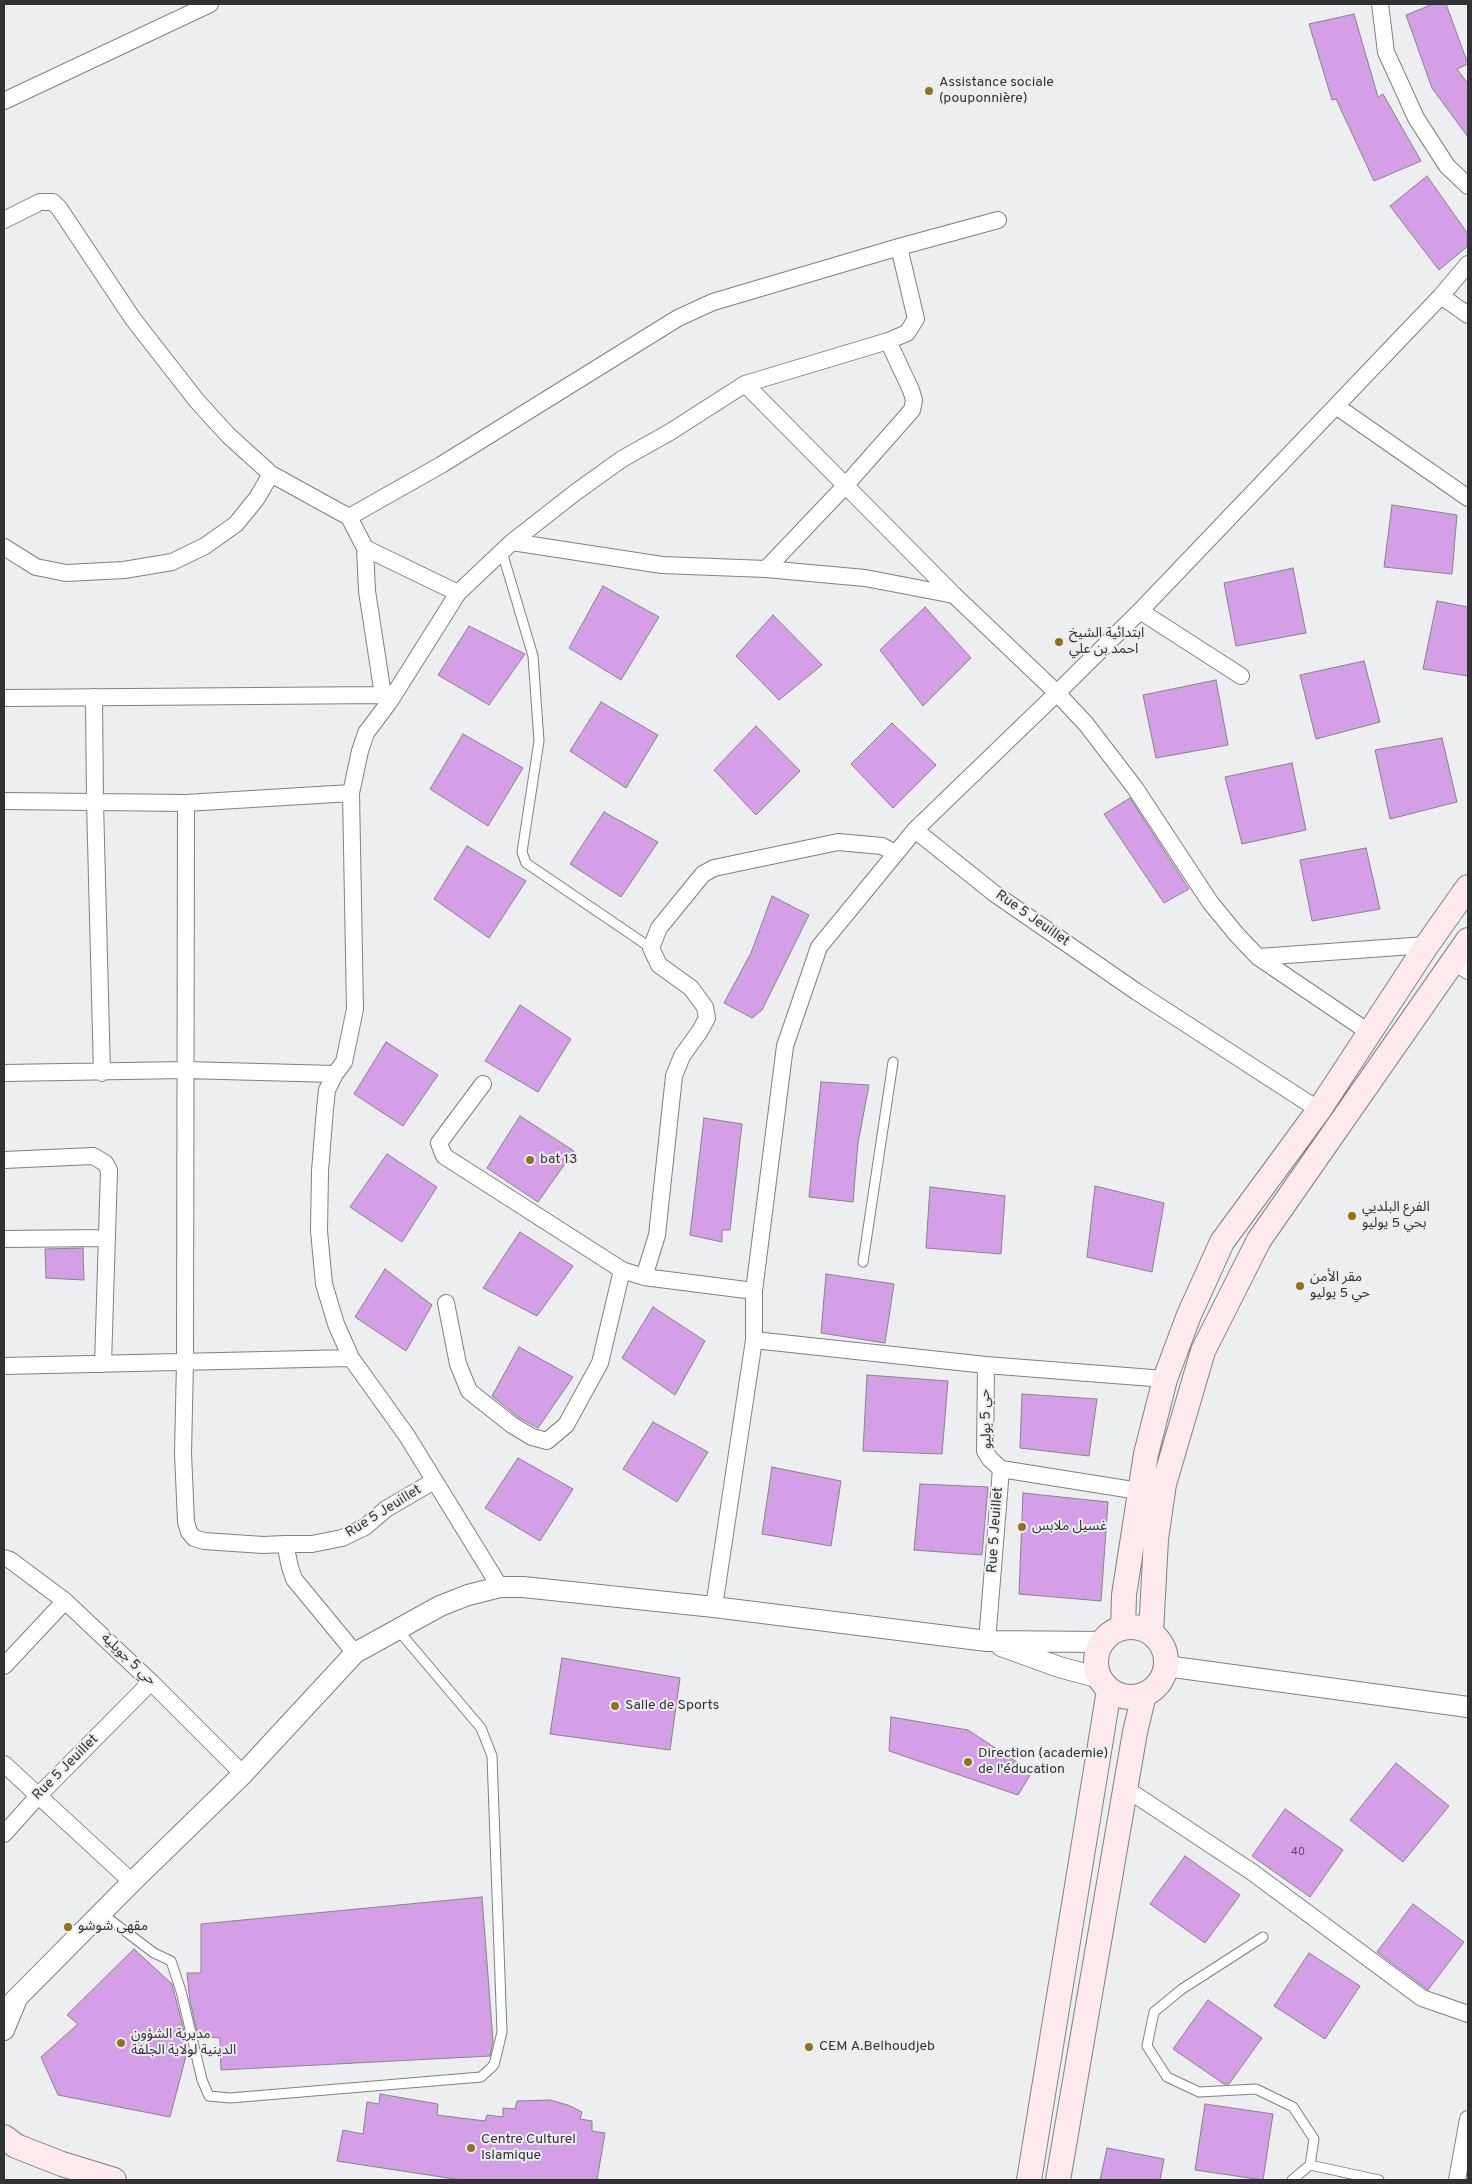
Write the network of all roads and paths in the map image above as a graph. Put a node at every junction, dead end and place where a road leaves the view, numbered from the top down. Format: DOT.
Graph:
graph roads {
  1 [pos="210,4"];
  2 [pos="1380,4"];
  3 [pos="4,101"];
  4 [pos="1468,186"];
  5 [pos="4,220"];
  6 [pos="998,220"];
  7 [pos="899,247"];
  8 [pos="1468,264"];
  9 [pos="1441,296"];
  10 [pos="1468,315"];
  11 [pos="888,341"];
  12 [pos="745,384"];
  13 [pos="1336,406"];
  14 [pos="271,474"];
  15 [pos="845,486"];
  16 [pos="1468,498"];
  17 [pos="349,517"];
  18 [pos="4,547"];
  19 [pos="507,547"];
  20 [pos="365,548"];
  21 [pos="766,570"];
  22 [pos="458,593"];
  23 [pos="954,595"];
  24 [pos="1140,611"];
  25 [pos="1240,676"];
  26 [pos="1057,693"];
  27 [pos="94,697"];
  28 [pos="4,698"];
  29 [pos="386,698"];
  30 [pos="351,793"];
  31 [pos="4,801"];
  32 [pos="95,802"];
  33 [pos="186,803"];
  34 [pos="915,830"];
  35 [pos="895,853"];
  36 [pos="1468,887"];
  37 [pos="1468,940"];
  38 [pos="1427,945"];
  39 [pos="651,948"];
  40 [pos="1258,957"];
  41 [pos="1461,966"];
  42 [pos="1370,1033"];
  43 [pos="892,1062"];
  44 [pos="185,1070"];
  45 [pos="4,1073"];
  46 [pos="102,1073"];
  47 [pos="335,1074"];
  48 [pos="483,1084"];
  49 [pos="1319,1110"];
  50 [pos="4,1160"];
  51 [pos="107,1238"];
  52 [pos="4,1239"];
  53 [pos="863,1262"];
  54 [pos="622,1270"];
  55 [pos="644,1277"];
  56 [pos="754,1290"];
  57 [pos="446,1302"];
  58 [pos="754,1340"];
  59 [pos="352,1358"];
  60 [pos="185,1362"];
  61 [pos="103,1364"];
  62 [pos="986,1365"];
  63 [pos="4,1366"];
  64 [pos="1165,1379"];
  65 [pos="1001,1468"];
  66 [pos="434,1481"];
  67 [pos="1139,1491"];
  68 [pos="286,1544"];
  69 [pos="4,1558"];
  70 [pos="500,1587"];
  71 [pos="65,1602"];
  72 [pos="714,1607"];
  73 [pos="1123,1628"];
  74 [pos="398,1630"];
  75 [pos="1152,1633"];
  76 [pos="988,1642"];
  77 [pos="1102,1642"];
  78 [pos="355,1654"];
  79 [pos="4,1666"];
  80 [pos="1166,1666"];
  81 [pos="151,1682"];
  82 [pos="1105,1684"];
  83 [pos="1144,1694"];
  84 [pos="1468,1707"];
  85 [pos="4,1764"];
  86 [pos="243,1774"];
  87 [pos="1125,1788"];
  88 [pos="39,1795"];
  89 [pos="4,1834"];
  90 [pos="132,1882"];
  91 [pos="100,1913"];
  92 [pos="1263,1937"];
  93 [pos="10,2005"];
  94 [pos="1468,2014"];
  95 [pos="4,2030"];
  96 [pos="1468,2119"];
  97 [pos="4,2137"];
  98 [pos="1310,2165"];
  99 [pos="114,2180"];
  100 [pos="1029,2180"];
  101 [pos="1058,2180"];
  102 [pos="1292,2180"];
  103 [pos="1379,2180"];
  104 [pos="1457,2180"];
  1 -- 3 [label="street"];
  2 -- 4 [label="street"];
  5 -- 14 [label="street"];
  6 -- 7 [label="street"];
  7 -- 11 [label="street, Rue 5 Jeuillet"];
  7 -- 17 [label="street"];
  8 -- 9 [label="street"];
  9 -- 10 [label="street"];
  9 -- 13 [label="street"];
  11 -- 12 [label="street, Rue 5 Jeuillet"];
  11 -- 15 [label="street"];
  12 -- 15 [label="street"];
  12 -- 19 [label="street, Rue 5 Jeuillet"];
  13 -- 16 [label="street"];
  13 -- 24 [label="street"];
  14 -- 17 [label="street"];
  14 -- 18 [label="street"];
  15 -- 21 [label="street"];
  15 -- 23 [label="street"];
  17 -- 20 [label="street"];
  19 -- 21 [label="street"];
  19 -- 22 [label="street, Rue 5 Jeuillet"];
  19 -- 39 [label="lane"];
  20 -- 22 [label="street"];
  20 -- 29 [label="street"];
  21 -- 23 [label="street"];
  22 -- 29 [label="street, Rue 5 Jeuillet"];
  23 -- 26 [label="street"];
  24 -- 25 [label="street"];
  24 -- 26 [label="street"];
  26 -- 34 [label="street"];
  26 -- 40 [label="street"];
  27 -- 28 [label="street"];
  27 -- 29 [label="street"];
  27 -- 32 [label="street"];
  29 -- 30 [label="street, Rue 5 Jeuillet"];
  30 -- 33 [label="street"];
  30 -- 47 [label="street, Rue 5 Jeuillet"];
  31 -- 32 [label="street"];
  32 -- 33 [label="street"];
  32 -- 46 [label="street"];
  33 -- 44 [label="street"];
  34 -- 35 [label="street"];
  34 -- 49 [label="street, Rue 5 Jeuillet"];
  35 -- 39 [label="street"];
  35 -- 56 [label="street"];
  36 -- 38 [label="main road"];
  37 -- 41 [label="main road"];
  38 -- 40 [label="street"];
  38 -- 42 [label="main road"];
  39 -- 55 [label="street"];
  40 -- 42 [label="street"];
  41 -- 75 [label="main road"];
  42 -- 49 [label="main road"];
  43 -- 53 [label="lane"];
  44 -- 46 [label="street"];
  44 -- 47 [label="street"];
  44 -- 60 [label="street"];
  45 -- 46 [label="street"];
  47 -- 59 [label="street, Rue 5 Jeuillet"];
  48 -- 54 [label="street"];
  49 -- 64 [label="main road"];
  50 -- 51 [label="street"];
  51 -- 52 [label="street"];
  51 -- 61 [label="street"];
  54 -- 55 [label="street"];
  54 -- 57 [label="street"];
  55 -- 56 [label="street"];
  56 -- 58 [label="street"];
  58 -- 62 [label="street"];
  58 -- 72 [label="street"];
  59 -- 60 [label="street"];
  59 -- 66 [label="street, Rue 5 Jeuillet"];
  60 -- 61 [label="street"];
  60 -- 68 [label="street, Rue 5 Jeuillet"];
  61 -- 63 [label="street"];
  62 -- 64 [label="street"];
  62 -- 65 [label="street, حي 5 يوليو"];
  64 -- 67 [label="main road"];
  65 -- 67 [label="street, Rue 5 Jeuillet"];
  65 -- 76 [label="street, Rue 5 Jeuillet"];
  66 -- 68 [label="street, Rue 5 Jeuillet"];
  66 -- 70 [label="street, Rue 5 Jeuillet"];
  67 -- 73 [label="main road"];
  68 -- 78 [label="street"];
  69 -- 71 [label="street, حي 5 جويلية"];
  70 -- 72 [label="street"];
  70 -- 74 [label="street"];
  71 -- 79 [label="street"];
  71 -- 81 [label="street, حي 5 جويلية"];
  72 -- 76 [label="street"];
  73 -- 75 [label="main road"];
  73 -- 77 [label="main road"];
  74 -- 78 [label="street"];
  74 -- 91 [label="lane"];
  75 -- 80 [label="main road"];
  76 -- 77 [label="street"];
  76 -- 82 [label="street"];
  77 -- 82 [label="main road"];
  78 -- 86 [label="street"];
  80 -- 83 [label="main road"];
  80 -- 84 [label="street"];
  81 -- 86 [label="street, حي 5 جويلية"];
  81 -- 88 [label="street, Rue 5 Jeuillet"];
  82 -- 83 [label="main road"];
  82 -- 100 [label="main road"];
  83 -- 87 [label="main road"];
  85 -- 88 [label="street"];
  86 -- 90 [label="street"];
  87 -- 94 [label="street"];
  87 -- 101 [label="main road"];
  88 -- 89 [label="street, Rue 5 Jeuillet"];
  88 -- 90 [label="street"];
  90 -- 91 [label="street"];
  91 -- 93 [label="street"];
  92 -- 98 [label="lane"];
  93 -- 95 [label="street"];
  96 -- 104 [label="street"];
  97 -- 99 [label="main road"];
  98 -- 102 [label="lane"];
  98 -- 103 [label="lane"];
}
